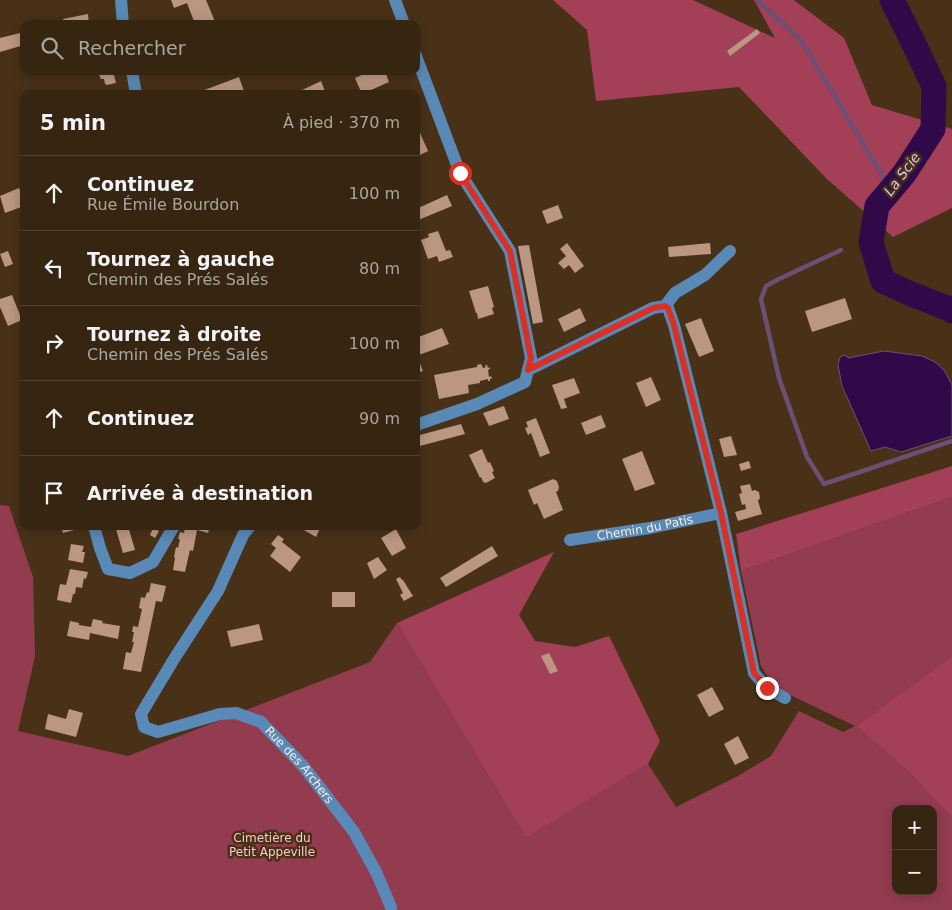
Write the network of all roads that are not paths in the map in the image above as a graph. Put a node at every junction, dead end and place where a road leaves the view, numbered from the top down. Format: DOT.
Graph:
graph roads {
  1 [pos="121,0"];
  2 [pos="395,0"];
  3 [pos="123,20"];
  4 [pos="402,20"];
  5 [pos="420,67"];
  6 [pos="133,75"];
  7 [pos="135,90"];
  8 [pos="730,251"];
  9 [pos="665,306"];
  10 [pos="528,370"];
  11 [pos="420,424"];
  12 [pos="721,513"];
  13 [pos="95,530"];
  14 [pos="172,530"];
  15 [pos="247,530"];
  16 [pos="570,540"];
  17 [pos="786,698"];
  18 [pos="391,907"];
  1 -- 3 [label="street"];
  2 -- 4 [label="street"];
  5 -- 10 [label="street"];
  6 -- 7 [label="street"];
  8 -- 9 [label="street"];
  9 -- 10 [label="street"];
  9 -- 12 [label="street"];
  10 -- 11 [label="street"];
  12 -- 16 [label="street, Chemin du Patis"];
  12 -- 17 [label="street"];
  13 -- 14 [label="street"];
  15 -- 18 [label="street, Rue des Archers"];
}
